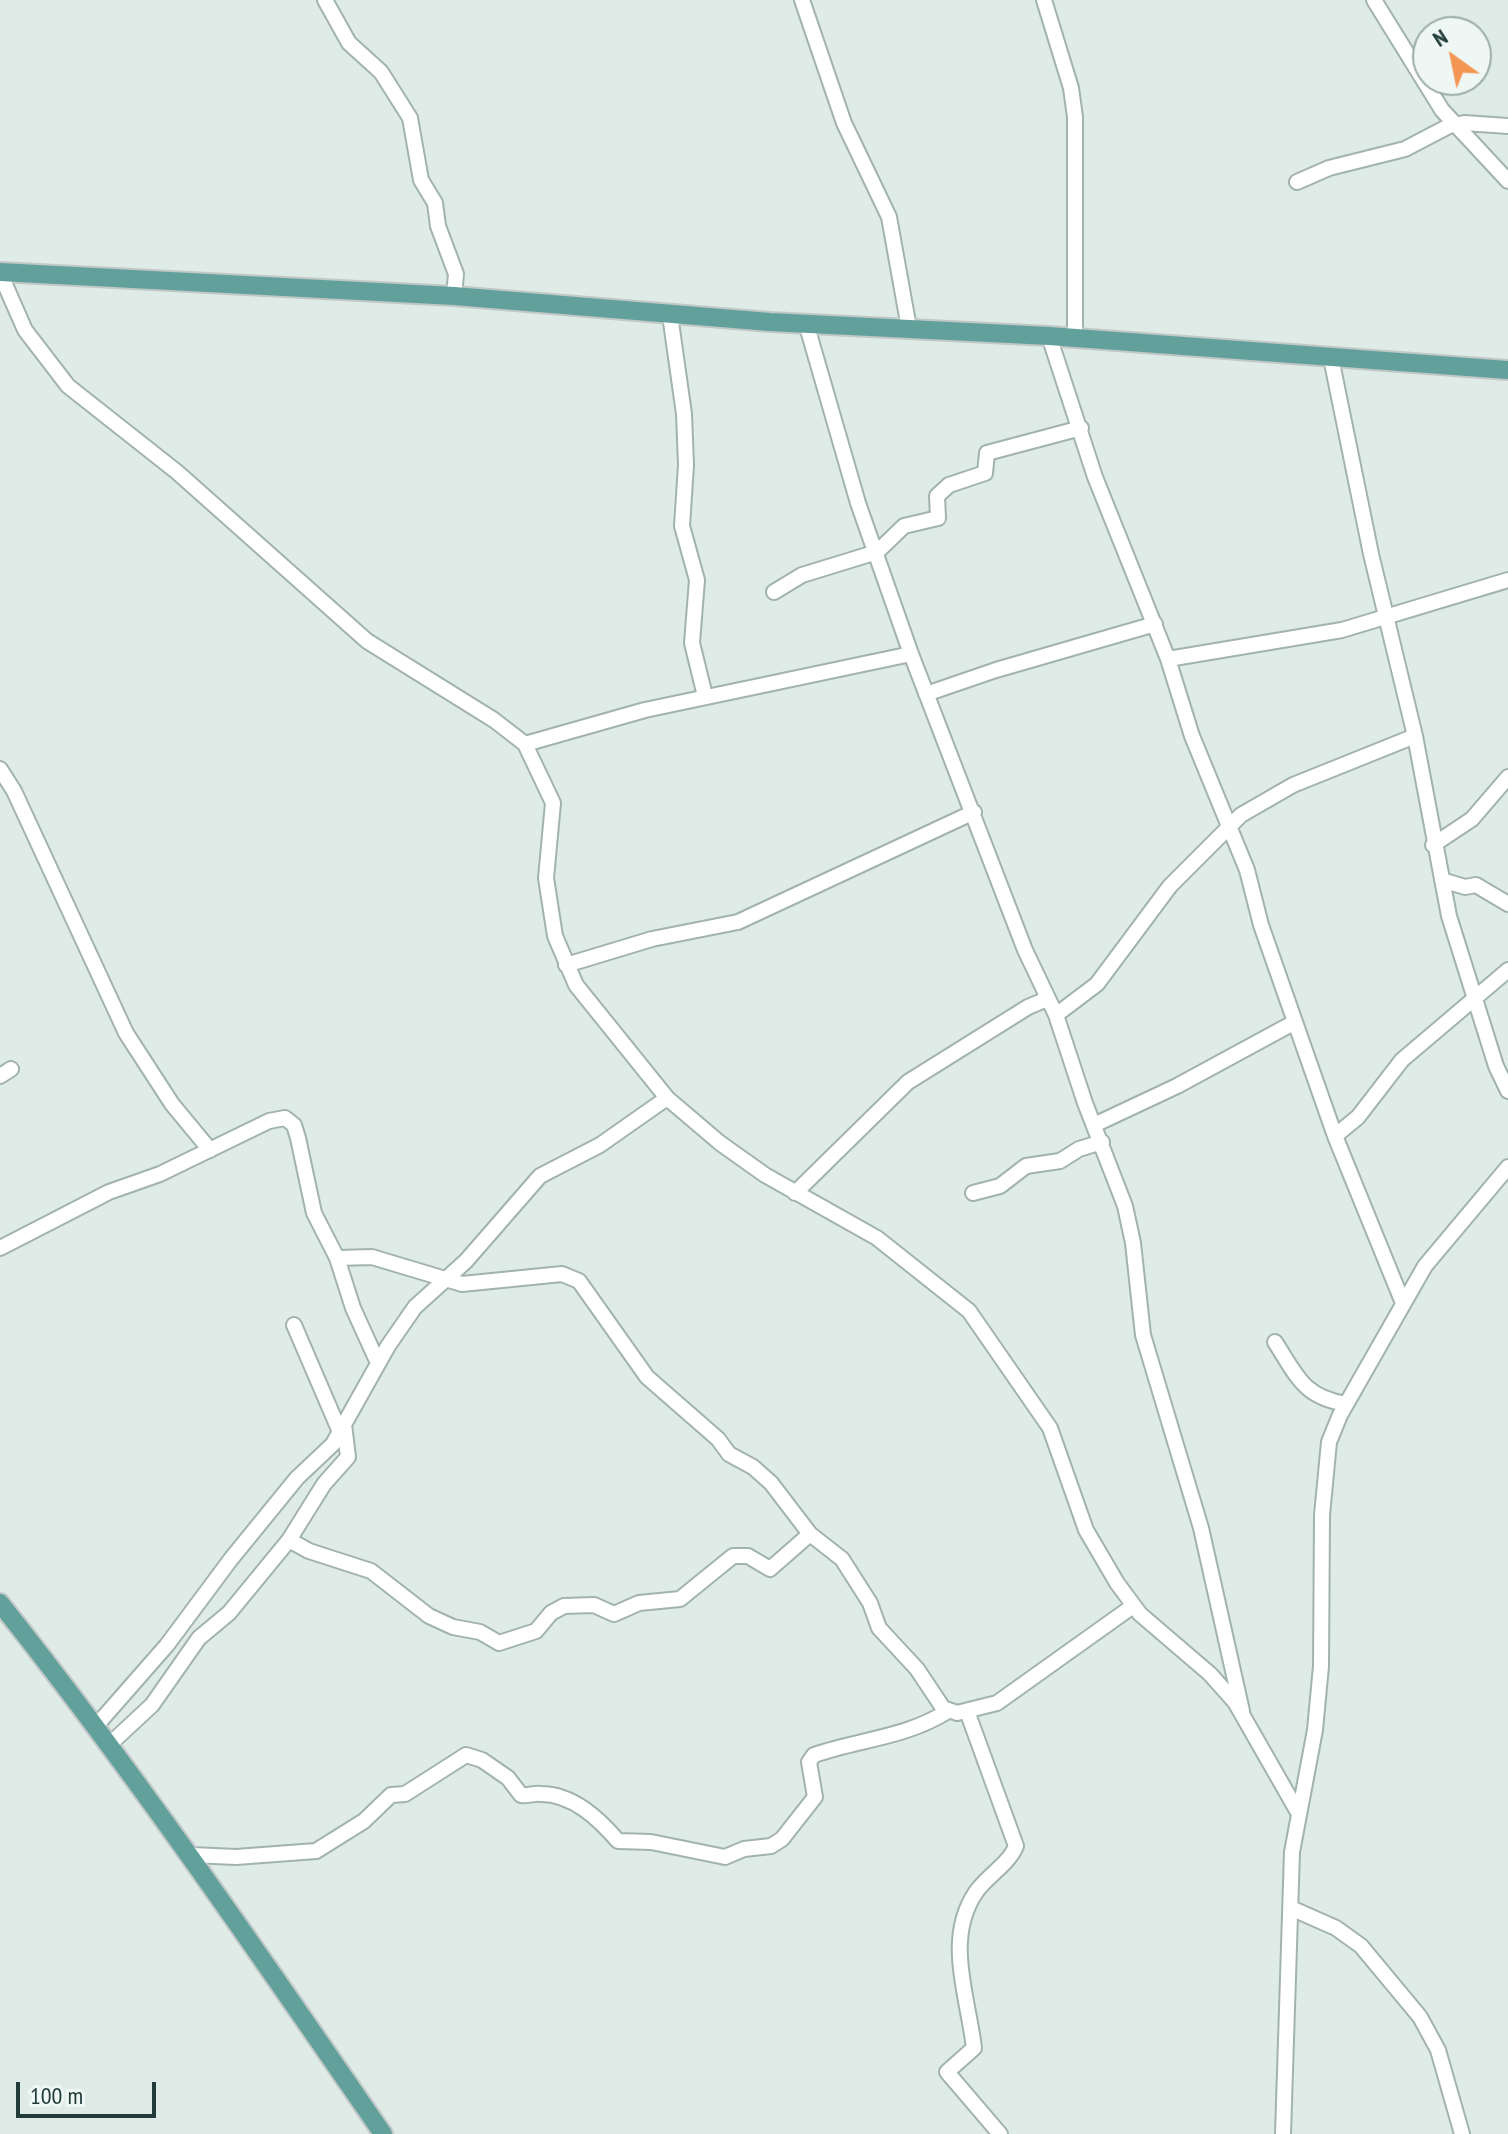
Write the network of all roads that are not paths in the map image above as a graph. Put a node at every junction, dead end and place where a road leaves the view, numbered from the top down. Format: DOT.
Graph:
graph roads {
  1 [pos="325,0"];
  2 [pos="802,0"];
  3 [pos="1044,0"];
  4 [pos="1374,0"];
  5 [pos="1456,124"];
  6 [pos="1508,126"];
  7 [pos="1508,181"];
  8 [pos="1297,182"];
  9 [pos="0,273"];
  10 [pos="454,296"];
  11 [pos="670,315"];
  12 [pos="806,323"];
  13 [pos="909,328"];
  14 [pos="1049,336"];
  15 [pos="1075,339"];
  16 [pos="1331,358"];
  17 [pos="1508,370"];
  18 [pos="1081,428"];
  19 [pos="877,552"];
  20 [pos="1508,580"];
  21 [pos="774,592"];
  22 [pos="1387,616"];
  23 [pos="1155,624"];
  24 [pos="911,654"];
  25 [pos="1168,659"];
  26 [pos="926,694"];
  27 [pos="705,696"];
  28 [pos="1415,736"];
  29 [pos="525,744"];
  30 [pos="0,769"];
  31 [pos="1508,777"];
  32 [pos="974,812"];
  33 [pos="1229,825"];
  34 [pos="1433,845"];
  35 [pos="1442,880"];
  36 [pos="1508,904"];
  37 [pos="566,965"];
  38 [pos="1508,970"];
  39 [pos="1047,999"];
  40 [pos="1474,999"];
  41 [pos="1056,1015"];
  42 [pos="1295,1022"];
  43 [pos="1508,1091"];
  44 [pos="667,1098"];
  45 [pos="1094,1125"];
  46 [pos="1335,1136"];
  47 [pos="1102,1142"];
  48 [pos="210,1150"];
  49 [pos="1508,1167"];
  50 [pos="795,1193"];
  51 [pos="973,1193"];
  52 [pos="0,1248"];
  53 [pos="337,1258"];
  54 [pos="444,1280"];
  55 [pos="1403,1303"];
  56 [pos="294,1325"];
  57 [pos="1275,1342"];
  58 [pos="378,1363"];
  59 [pos="1346,1404"];
  60 [pos="342,1428"];
  61 [pos="810,1534"];
  62 [pos="289,1540"];
  63 [pos="0,1603"];
  64 [pos="1133,1606"];
  65 [pos="948,1711"];
  66 [pos="967,1711"];
  67 [pos="1242,1714"];
  68 [pos="96,1726"];
  69 [pos="109,1745"];
  70 [pos="1299,1814"];
  71 [pos="192,1855"];
  72 [pos="1293,1909"];
  73 [pos="383,2134"];
  74 [pos="1000,2134"];
  75 [pos="1283,2134"];
  76 [pos="1462,2134"];
  1 -- 10 [label="street"];
  2 -- 13 [label="street"];
  3 -- 15 [label="street"];
  4 -- 5 [label="street"];
  5 -- 6 [label="street"];
  5 -- 7 [label="street"];
  5 -- 8 [label="street"];
  9 -- 10 [label="main road"];
  9 -- 29 [label="street"];
  10 -- 11 [label="main road"];
  11 -- 12 [label="main road"];
  11 -- 27 [label="street"];
  12 -- 13 [label="main road"];
  12 -- 19 [label="street"];
  13 -- 14 [label="main road"];
  14 -- 15 [label="main road"];
  14 -- 18 [label="street"];
  15 -- 16 [label="main road"];
  16 -- 17 [label="main road"];
  16 -- 22 [label="street"];
  18 -- 19 [label="street"];
  18 -- 23 [label="street"];
  19 -- 21 [label="street"];
  19 -- 24 [label="street"];
  20 -- 22 [label="street"];
  22 -- 25 [label="street"];
  22 -- 28 [label="street"];
  23 -- 25 [label="street"];
  23 -- 26 [label="street"];
  24 -- 26 [label="street"];
  24 -- 27 [label="street"];
  25 -- 33 [label="street"];
  26 -- 32 [label="street"];
  27 -- 29 [label="street"];
  28 -- 33 [label="street"];
  28 -- 34 [label="street"];
  29 -- 37 [label="street"];
  30 -- 48 [label="street"];
  31 -- 34 [label="street"];
  32 -- 37 [label="street"];
  32 -- 39 [label="street"];
  33 -- 41 [label="street"];
  33 -- 42 [label="street"];
  34 -- 35 [label="street"];
  35 -- 36 [label="street"];
  35 -- 40 [label="street"];
  37 -- 44 [label="street"];
  38 -- 40 [label="street"];
  39 -- 41 [label="street"];
  39 -- 50 [label="street"];
  40 -- 43 [label="street"];
  40 -- 46 [label="street"];
  41 -- 45 [label="street"];
  42 -- 45 [label="street"];
  42 -- 46 [label="street"];
  44 -- 50 [label="street"];
  44 -- 54 [label="street"];
  45 -- 47 [label="street"];
  46 -- 55 [label="street"];
  47 -- 51 [label="street"];
  47 -- 67 [label="street"];
  48 -- 52 [label="street"];
  48 -- 53 [label="street"];
  49 -- 55 [label="street"];
  50 -- 64 [label="street"];
  53 -- 54 [label="street"];
  53 -- 58 [label="street"];
  54 -- 58 [label="street"];
  54 -- 61 [label="street"];
  55 -- 59 [label="street"];
  56 -- 60 [label="street"];
  57 -- 59 [label="street"];
  58 -- 60 [label="street"];
  59 -- 70 [label="street"];
  60 -- 62 [label="street"];
  60 -- 68 [label="street"];
  61 -- 62 [label="street"];
  61 -- 65 [label="street"];
  62 -- 69 [label="street"];
  63 -- 68 [label="main road"];
  64 -- 66 [label="street"];
  64 -- 67 [label="street"];
  65 -- 66 [label="street"];
  65 -- 71 [label="street"];
  66 -- 74 [label="street"];
  67 -- 70 [label="street"];
  68 -- 69 [label="main road"];
  69 -- 71 [label="main road"];
  70 -- 72 [label="street"];
  71 -- 73 [label="main road"];
  72 -- 75 [label="street"];
  72 -- 76 [label="street"];
}
